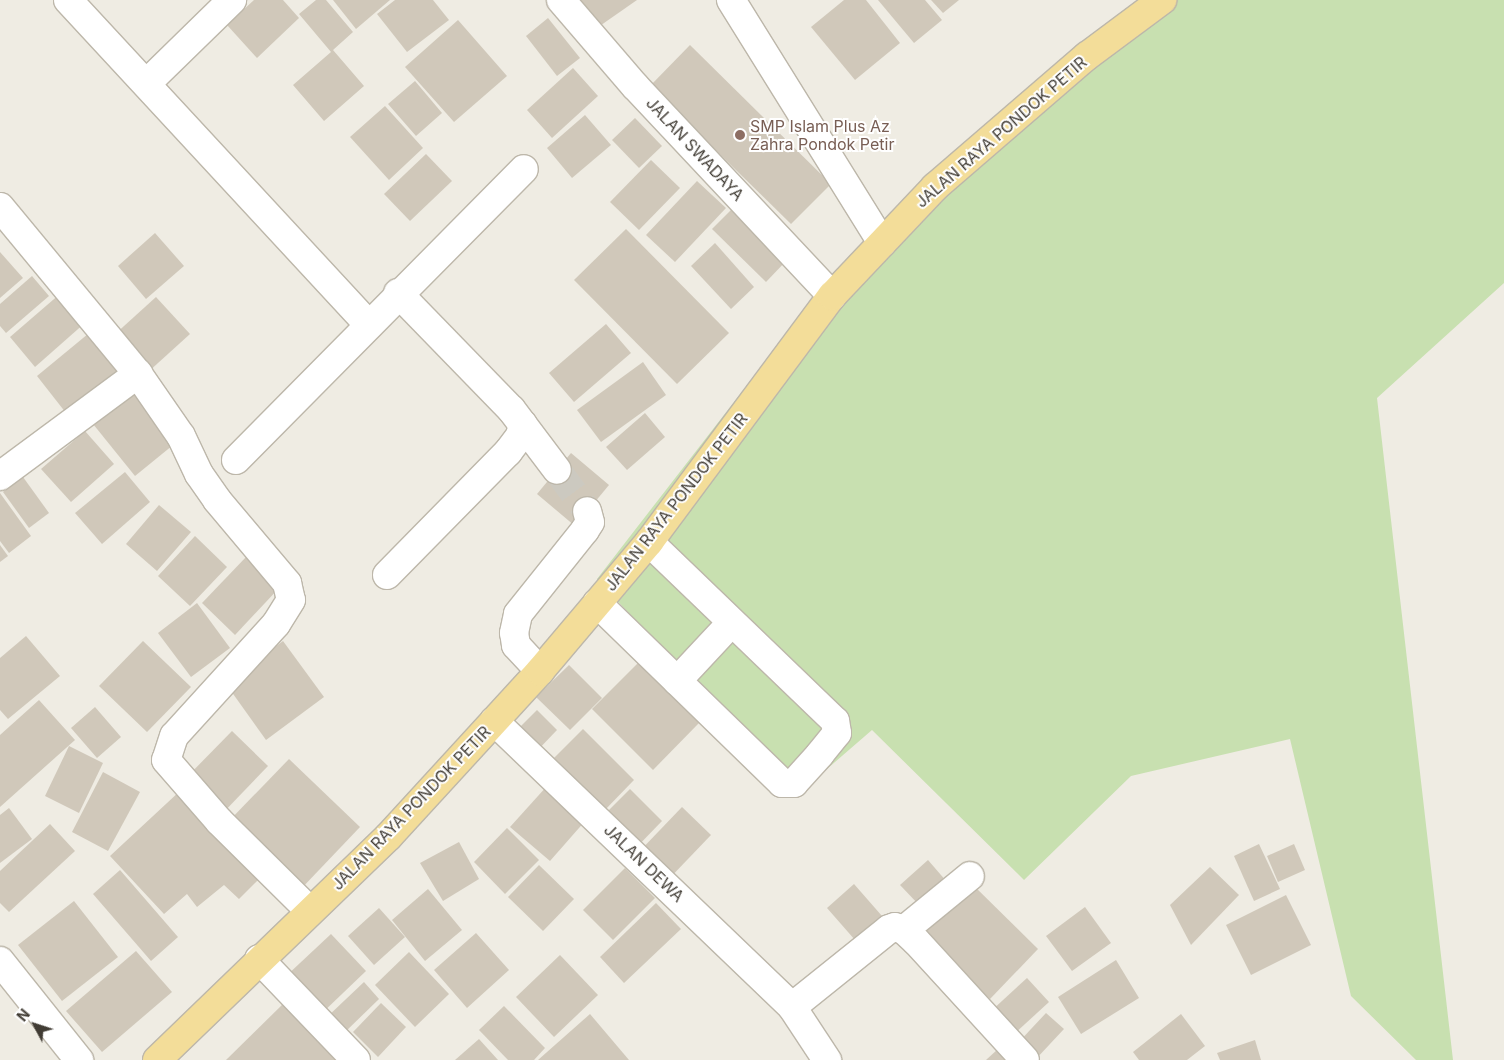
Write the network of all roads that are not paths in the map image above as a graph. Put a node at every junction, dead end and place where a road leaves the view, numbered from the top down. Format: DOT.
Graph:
graph roads {
  1 [pos="68,0"];
  2 [pos="232,0"];
  3 [pos="561,0"];
  4 [pos="731,0"];
  5 [pos="1162,0"];
  6 [pos="147,82"];
  7 [pos="524,169"];
  8 [pos="0,207"];
  9 [pos="882,243"];
  10 [pos="398,293"];
  11 [pos="832,296"];
  12 [pos="369,325"];
  13 [pos="138,374"];
  14 [pos="523,424"];
  15 [pos="236,460"];
  16 [pos="557,470"];
  17 [pos="0,476"];
  18 [pos="587,511"];
  19 [pos="649,542"];
  20 [pos="387,574"];
  21 [pos="598,603"];
  22 [pos="731,623"];
  23 [pos="540,671"];
  24 [pos="678,682"];
  25 [pos="494,721"];
  26 [pos="970,876"];
  27 [pos="310,911"];
  28 [pos="904,930"];
  29 [pos="259,959"];
  30 [pos="0,961"];
  31 [pos="792,1007"];
  32 [pos="79,1060"];
  33 [pos="156,1060"];
  34 [pos="356,1060"];
  35 [pos="827,1060"];
  36 [pos="1025,1060"];
  1 -- 6 [label="street"];
  2 -- 6 [label="street"];
  3 -- 11 [label="street, JALAN SWADAYA"];
  4 -- 9 [label="street"];
  5 -- 9 [label="main road, JALAN RAYA PONDOK PETIR"];
  6 -- 12 [label="street"];
  7 -- 10 [label="street"];
  8 -- 13 [label="street"];
  9 -- 11 [label="main road, JALAN RAYA PONDOK PETIR"];
  10 -- 12 [label="street"];
  10 -- 14 [label="street"];
  11 -- 19 [label="main road, JALAN RAYA PONDOK PETIR"];
  12 -- 15 [label="street"];
  13 -- 17 [label="street"];
  13 -- 27 [label="street"];
  14 -- 16 [label="street"];
  14 -- 20 [label="street"];
  18 -- 23 [label="street"];
  19 -- 21 [label="main road, JALAN RAYA PONDOK PETIR"];
  19 -- 22 [label="street"];
  21 -- 23 [label="main road, JALAN RAYA PONDOK PETIR"];
  21 -- 24 [label="street"];
  22 -- 24 [label="street"];
  22 -- 24 [label="street"];
  23 -- 25 [label="main road, JALAN RAYA PONDOK PETIR"];
  25 -- 27 [label="main road, JALAN RAYA PONDOK PETIR"];
  25 -- 31 [label="street, JALAN DEWA"];
  26 -- 28 [label="street"];
  27 -- 29 [label="main road, JALAN RAYA PONDOK PETIR"];
  28 -- 31 [label="street"];
  28 -- 36 [label="street"];
  29 -- 33 [label="main road, JALAN RAYA PONDOK PETIR"];
  29 -- 34 [label="street"];
  30 -- 32 [label="street"];
  31 -- 35 [label="street, JALAN DEWA"];
}
